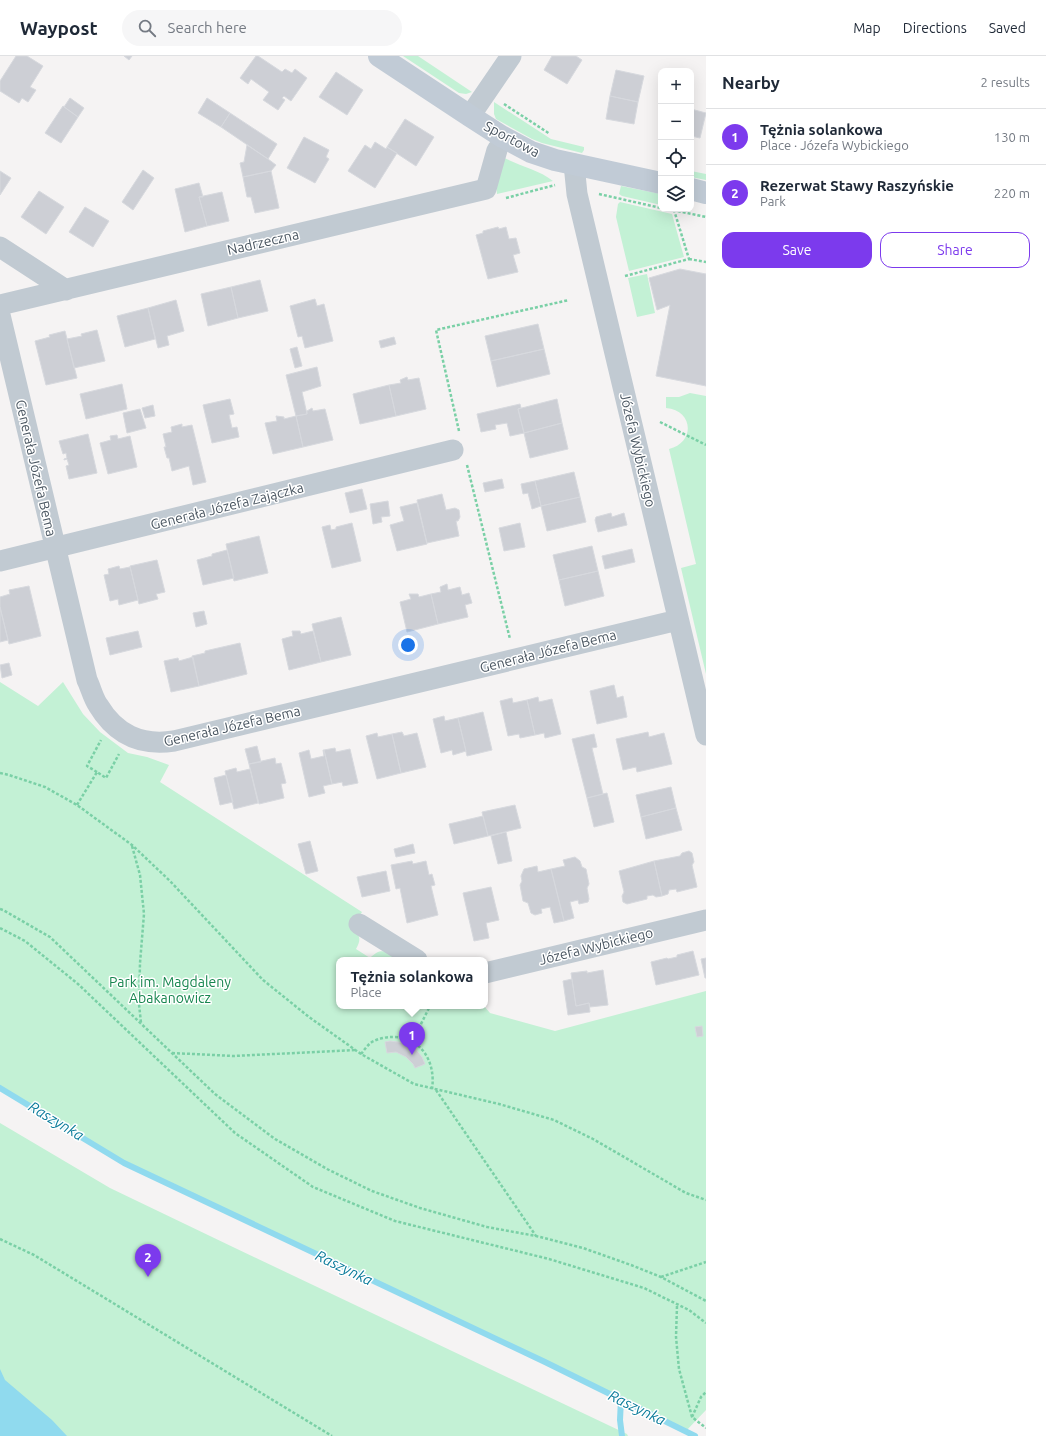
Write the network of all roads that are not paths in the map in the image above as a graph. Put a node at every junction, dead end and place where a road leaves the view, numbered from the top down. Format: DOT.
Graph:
graph roads {
  1 [pos="379,56"];
  2 [pos="510,56"];
  3 [pos="470,116"];
  4 [pos="497,150"];
  5 [pos="574,164"];
  6 [pos="658,182"];
  7 [pos="694,191"];
  8 [pos="706,193"];
  9 [pos="0,247"];
  10 [pos="66,290"];
  11 [pos="0,305"];
  12 [pos="0,314"];
  13 [pos="460,448"];
  14 [pos="55,548"];
  15 [pos="0,561"];
  16 [pos="678,620"];
  17 [pos="706,735"];
  18 [pos="706,920"];
  19 [pos="359,924"];
  20 [pos="412,957"];
  21 [pos="488,972"];
  1 -- 3 [label="street, Sportowa"];
  2 -- 3 [label="street"];
  3 -- 5 [label="street, Sportowa"];
  4 -- 10 [label="street, Nadrzeczna"];
  5 -- 6 [label="street, Sportowa"];
  5 -- 16 [label="street, Józefa Wybickiego"];
  7 -- 8 [label="street"];
  9 -- 10 [label="street"];
  10 -- 11 [label="street, Nadrzeczna"];
  12 -- 14 [label="street, Generała Józefa Bema"];
  13 -- 14 [label="street, Generała Józefa Zajączka"];
  14 -- 15 [label="street, Generała Józefa Zajączka"];
  14 -- 16 [label="street, Generała Józefa Bema"];
  16 -- 17 [label="street, Józefa Wybickiego"];
  18 -- 21 [label="street, Józefa Wybickiego"];
  19 -- 20 [label="street"];
}
